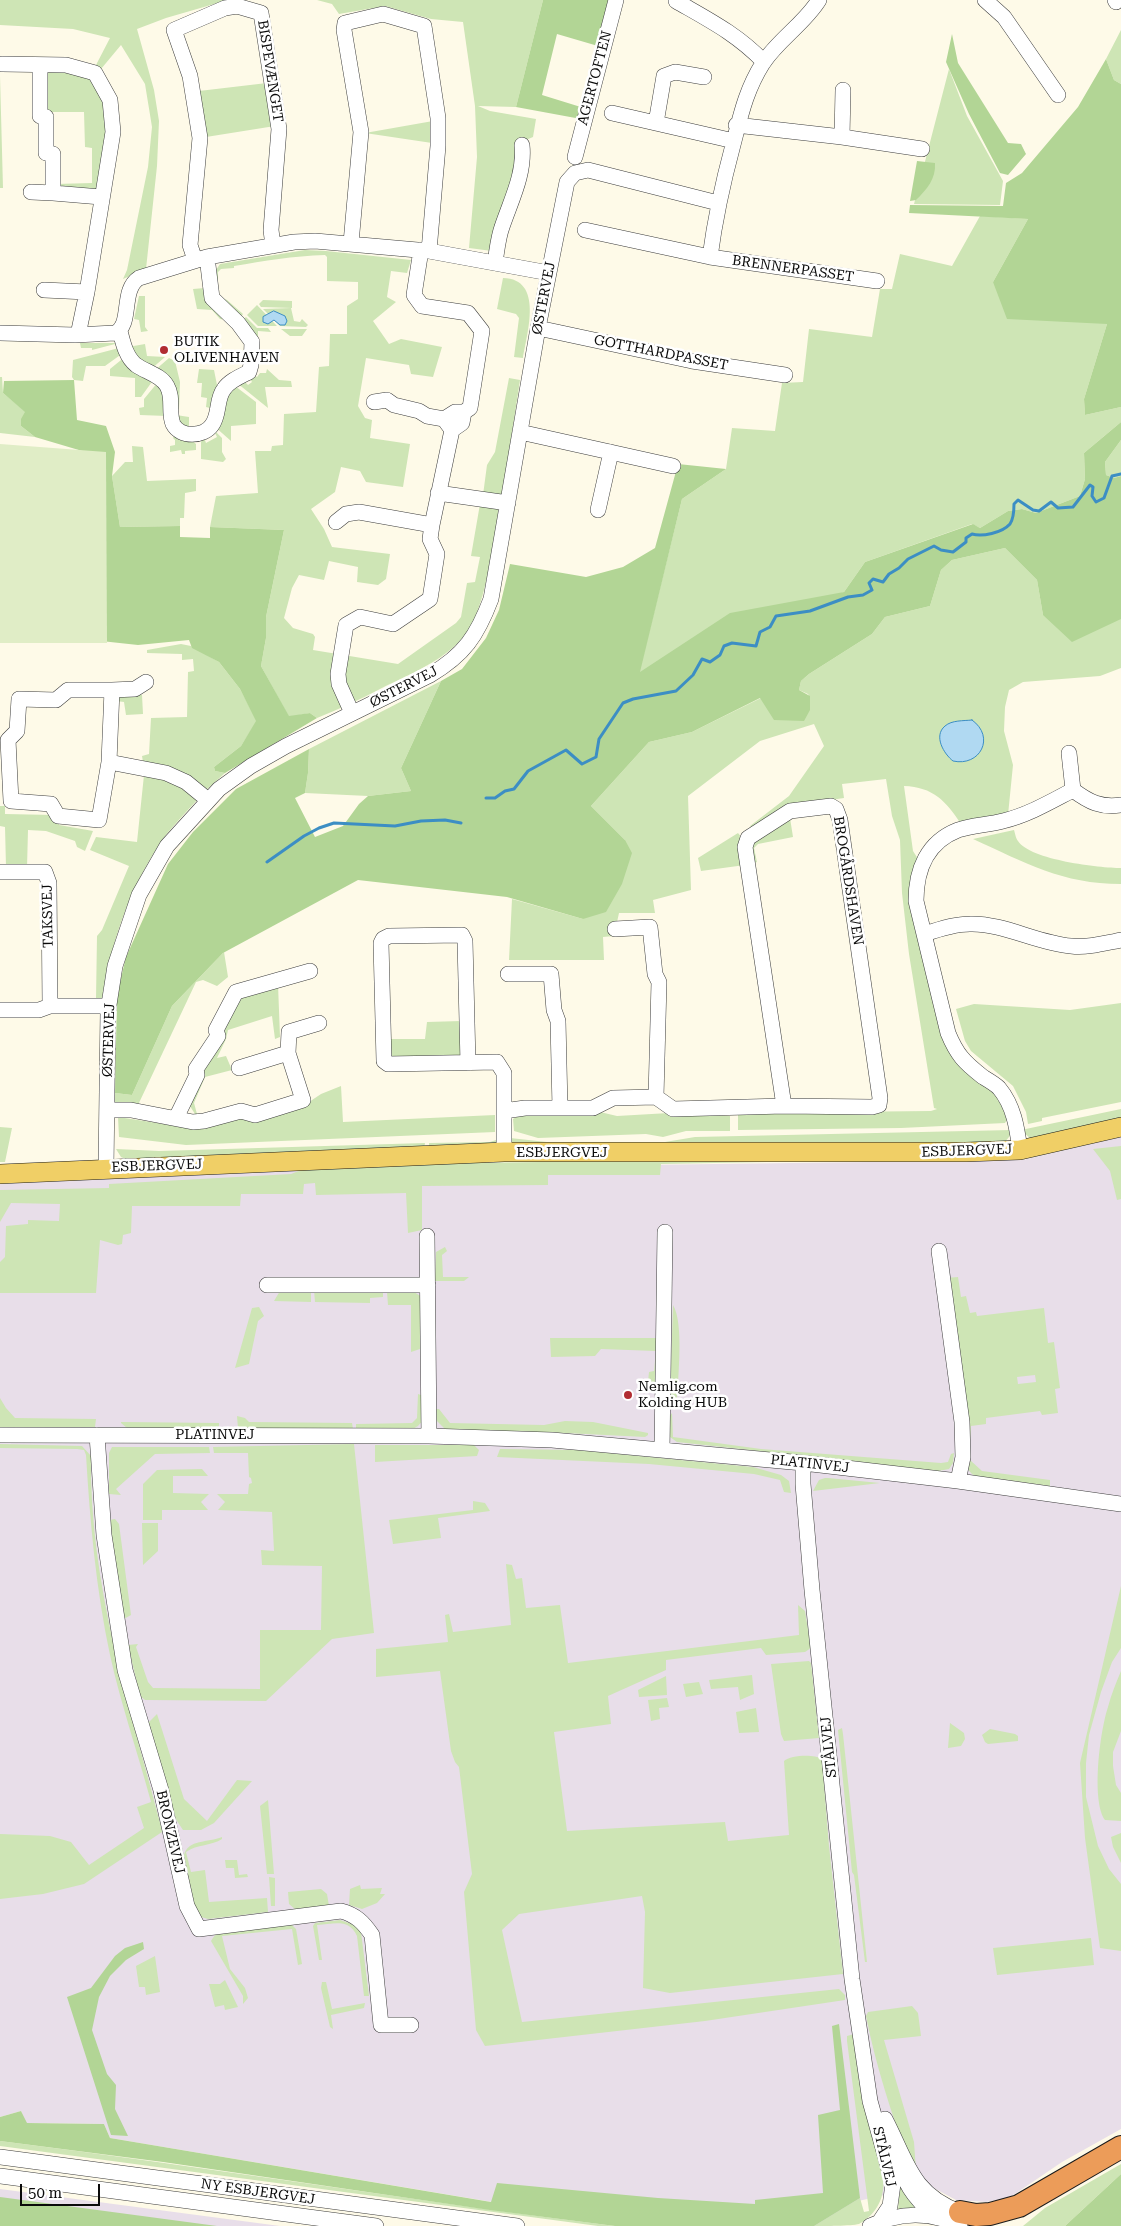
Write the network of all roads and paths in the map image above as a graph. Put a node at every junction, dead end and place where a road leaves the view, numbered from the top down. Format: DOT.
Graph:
graph roads {
  1 [pos="616,0"];
  2 [pos="819,0"];
  3 [pos="985,0"];
  4 [pos="676,1"];
  5 [pos="764,62"];
  6 [pos="2,64"];
  7 [pos="40,65"];
  8 [pos="704,77"];
  9 [pos="843,90"];
  10 [pos="1058,95"];
  11 [pos="612,113"];
  12 [pos="656,123"];
  13 [pos="736,125"];
  14 [pos="842,137"];
  15 [pos="734,141"];
  16 [pos="522,145"];
  17 [pos="922,149"];
  18 [pos="575,157"];
  19 [pos="31,192"];
  20 [pos="53,193"];
  21 [pos="101,198"];
  22 [pos="718,203"];
  23 [pos="585,230"];
  24 [pos="351,243"];
  25 [pos="273,246"];
  26 [pos="425,251"];
  27 [pos="710,257"];
  28 [pos="201,259"];
  29 [pos="495,262"];
  30 [pos="549,273"];
  31 [pos="877,282"];
  32 [pos="44,290"];
  33 [pos="87,292"];
  34 [pos="538,328"];
  35 [pos="120,331"];
  36 [pos="0,333"];
  37 [pos="78,335"];
  38 [pos="784,375"];
  39 [pos="374,402"];
  40 [pos="448,424"];
  41 [pos="520,432"];
  42 [pos="612,452"];
  43 [pos="673,466"];
  44 [pos="438,492"];
  45 [pos="508,503"];
  46 [pos="598,510"];
  47 [pos="336,522"];
  48 [pos="432,525"];
  49 [pos="146,682"];
  50 [pos="112,690"];
  51 [pos="352,713"];
  52 [pos="1068,753"];
  53 [pos="109,762"];
  54 [pos="1073,790"];
  55 [pos="208,800"];
  56 [pos="1121,805"];
  57 [pos="0,872"];
  58 [pos="615,929"];
  59 [pos="925,934"];
  60 [pos="1121,940"];
  61 [pos="310,971"];
  62 [pos="508,974"];
  63 [pos="50,1006"];
  64 [pos="109,1006"];
  65 [pos="0,1010"];
  66 [pos="319,1023"];
  67 [pos="288,1053"];
  68 [pos="468,1062"];
  69 [pos="239,1068"];
  70 [pos="656,1097"];
  71 [pos="784,1106"];
  72 [pos="560,1108"];
  73 [pos="107,1110"];
  74 [pos="504,1110"];
  75 [pos="176,1118"];
  76 [pos="1121,1126"];
  77 [pos="1020,1150"];
  78 [pos="504,1152"];
  79 [pos="106,1169"];
  80 [pos="0,1174"];
  81 [pos="665,1232"];
  82 [pos="427,1236"];
  83 [pos="939,1251"];
  84 [pos="267,1285"];
  85 [pos="428,1286"];
  86 [pos="97,1434"];
  87 [pos="0,1435"];
  88 [pos="429,1436"];
  89 [pos="662,1450"];
  90 [pos="803,1463"];
  91 [pos="958,1481"];
  92 [pos="1121,1504"];
  93 [pos="410,2025"];
  94 [pos="860,2031"];
  95 [pos="885,2119"];
  96 [pos="1120,2153"];
  97 [pos="0,2157"];
  98 [pos="0,2176"];
  99 [pos="935,2217"];
  100 [pos="960,2219"];
  101 [pos="875,2224"];
  102 [pos="376,2226"];
  103 [pos="517,2226"];
  104 [pos="1000,2226"];
  1 -- 18 [label="street, AGERTOFTEN"];
  2 -- 5 [label="street"];
  3 -- 10 [label="street"];
  4 -- 5 [label="street"];
  5 -- 13 [label="street"];
  6 -- 7 [label="street"];
  7 -- 20 [label="street"];
  7 -- 21 [label="street"];
  8 -- 12 [label="street"];
  9 -- 14 [label="street"];
  11 -- 12 [label="street"];
  12 -- 15 [label="street"];
  13 -- 14 [label="street"];
  13 -- 15 [label="street"];
  14 -- 17 [label="street"];
  15 -- 22 [label="street"];
  16 -- 29 [label="street"];
  19 -- 20 [label="street"];
  20 -- 21 [label="street"];
  21 -- 33 [label="street"];
  22 -- 27 [label="street"];
  22 -- 30 [label="street, ØSTERVEJ"];
  23 -- 27 [label="street, BRENNERPASSET"];
  24 -- 25 [label="street"];
  24 -- 26 [label="street"];
  24 -- 26 [label="street"];
  25 -- 28 [label="street"];
  25 -- 28 [label="street, BISPEVÆNGET"];
  26 -- 29 [label="street"];
  26 -- 40 [label="street"];
  27 -- 31 [label="street, BRENNERPASSET"];
  28 -- 35 [label="street"];
  28 -- 35 [label="street"];
  29 -- 30 [label="street"];
  30 -- 34 [label="street, ØSTERVEJ"];
  32 -- 33 [label="street"];
  33 -- 37 [label="street"];
  34 -- 38 [label="street, GOTTHARDPASSET"];
  34 -- 41 [label="street, ØSTERVEJ"];
  35 -- 37 [label="street"];
  36 -- 37 [label="street"];
  39 -- 40 [label="street"];
  40 -- 44 [label="street"];
  41 -- 42 [label="street"];
  41 -- 45 [label="street, ØSTERVEJ"];
  42 -- 43 [label="street"];
  42 -- 46 [label="street"];
  44 -- 45 [label="street"];
  44 -- 48 [label="street"];
  45 -- 51 [label="street, ØSTERVEJ"];
  47 -- 48 [label="street"];
  48 -- 51 [label="street"];
  49 -- 50 [label="street"];
  50 -- 53 [label="street"];
  50 -- 53 [label="street"];
  51 -- 55 [label="street, ØSTERVEJ"];
  52 -- 54 [label="street"];
  53 -- 55 [label="street"];
  54 -- 56 [label="street"];
  54 -- 59 [label="street"];
  55 -- 64 [label="street, ØSTERVEJ"];
  57 -- 63 [label="street, TAKSVEJ"];
  58 -- 70 [label="street"];
  59 -- 60 [label="street"];
  59 -- 77 [label="street"];
  61 -- 75 [label="street"];
  62 -- 72 [label="street"];
  63 -- 64 [label="street"];
  63 -- 65 [label="street"];
  64 -- 73 [label="street, ØSTERVEJ"];
  66 -- 67 [label="street"];
  67 -- 69 [label="street"];
  67 -- 75 [label="street"];
  68 -- 68 [label="street"];
  68 -- 74 [label="street"];
  70 -- 71 [label="street, BROGÅRDSHAVEN"];
  70 -- 72 [label="street"];
  71 -- 71 [label="street, BROGÅRDSHAVEN"];
  72 -- 74 [label="street"];
  73 -- 75 [label="street"];
  73 -- 79 [label="street, ØSTERVEJ"];
  74 -- 78 [label="street"];
  76 -- 77 [label="main road, ESBJERGVEJ"];
  77 -- 78 [label="main road, ESBJERGVEJ"];
  78 -- 79 [label="main road, ESBJERGVEJ"];
  79 -- 80 [label="main road, ESBJERGVEJ"];
  81 -- 89 [label="street"];
  82 -- 85 [label="street"];
  83 -- 91 [label="street"];
  84 -- 85 [label="street"];
  85 -- 88 [label="street"];
  86 -- 87 [label="street, PLATINVEJ"];
  86 -- 88 [label="street, PLATINVEJ"];
  86 -- 93 [label="street, BRONZEVEJ"];
  88 -- 89 [label="street, PLATINVEJ"];
  89 -- 90 [label="street, PLATINVEJ"];
  90 -- 91 [label="street, PLATINVEJ"];
  90 -- 94 [label="street, STÅLVEJ"];
  91 -- 92 [label="street, PLATINVEJ"];
  94 -- 95 [label="street, STÅLVEJ"];
  94 -- 101 [label="street, STÅLVEJ"];
  95 -- 99 [label="street, STÅLVEJ"];
  95 -- 100 [label="street, STÅLVEJ"];
  96 -- 100 [label="highway"];
  96 -- 104 [label="highway"];
  97 -- 103 [label="street, NY ESBJERGVEJ"];
  98 -- 102 [label="street, NY ESBJERGVEJ"];
  99 -- 100 [label="street"];
  99 -- 101 [label="street"];
}
